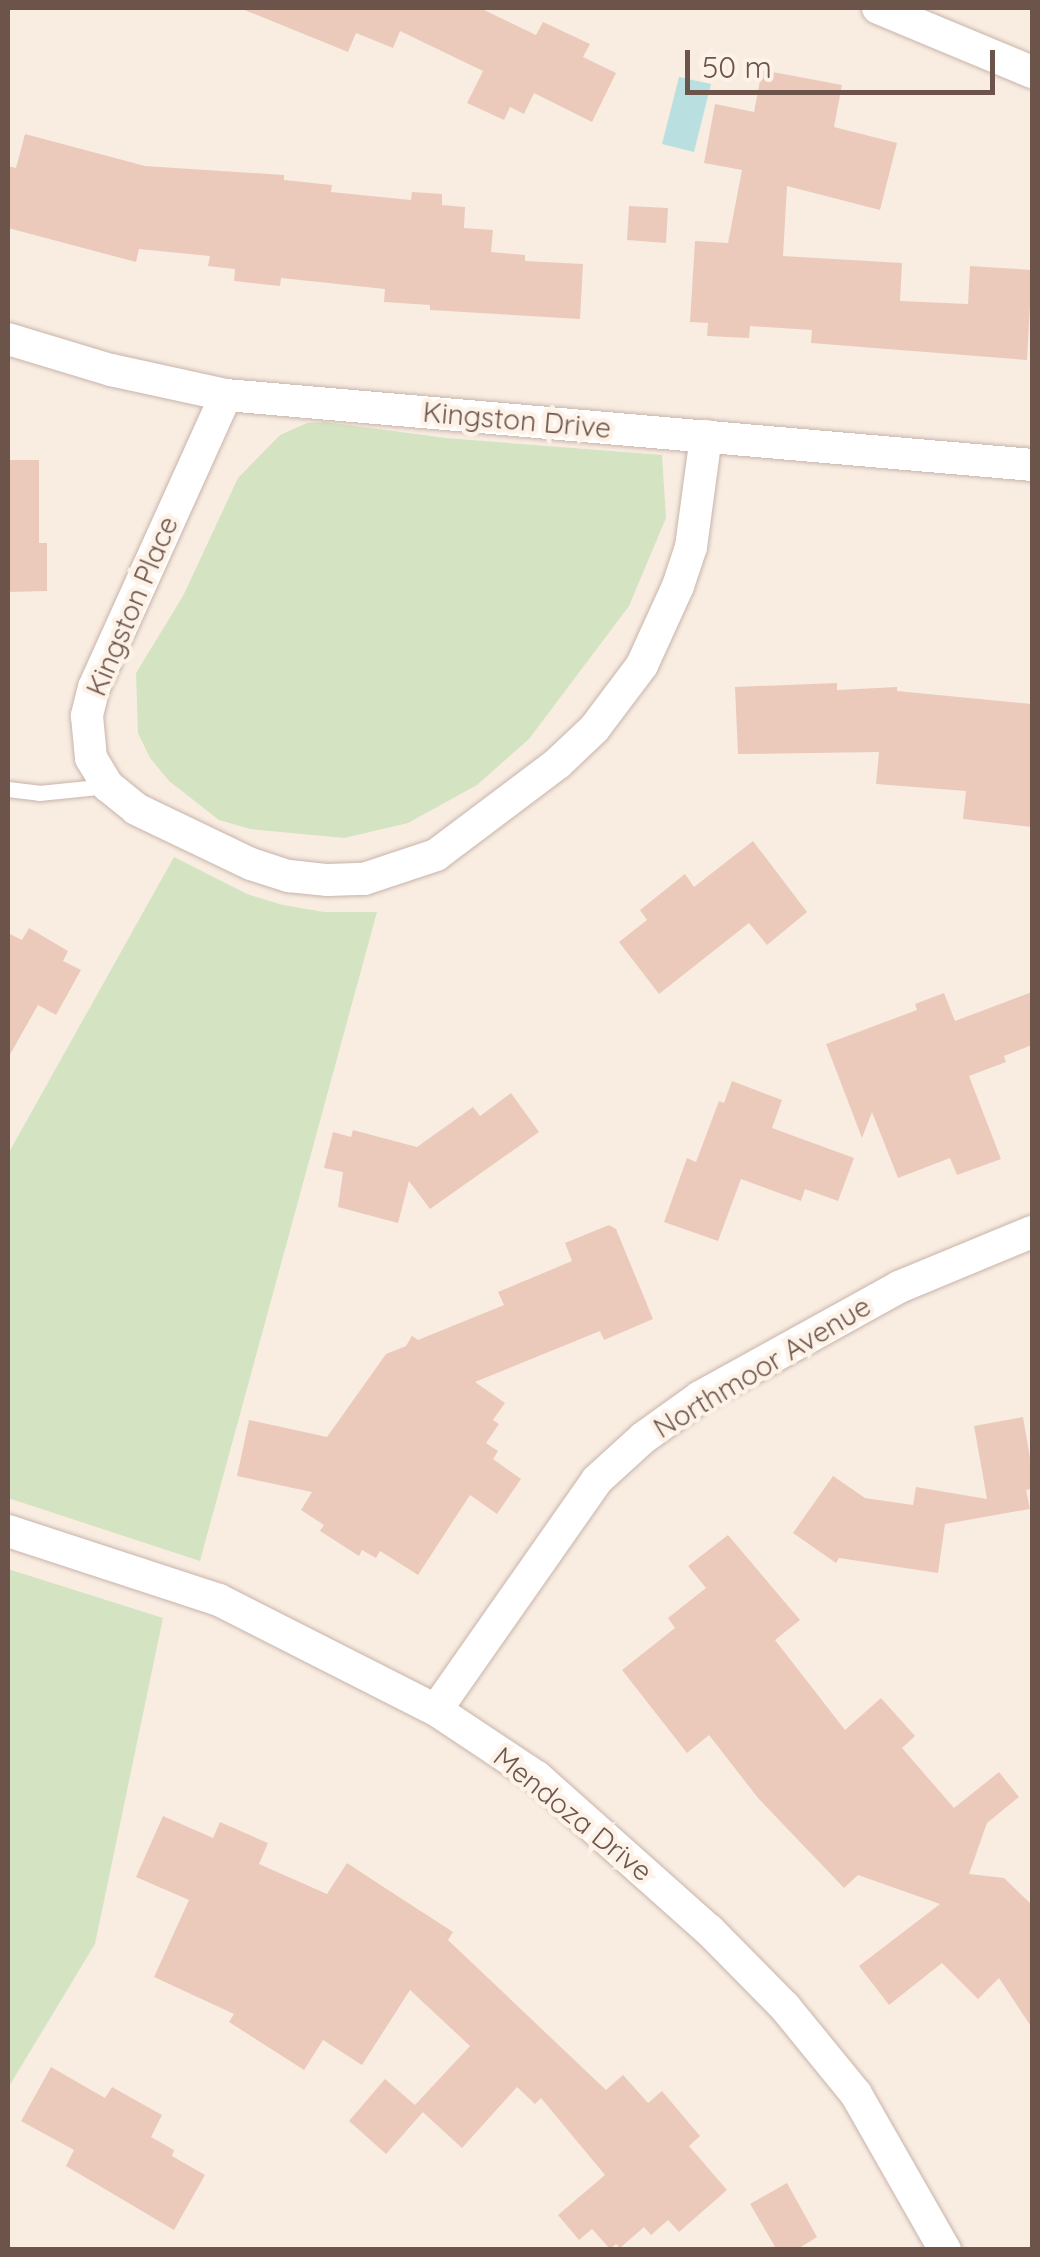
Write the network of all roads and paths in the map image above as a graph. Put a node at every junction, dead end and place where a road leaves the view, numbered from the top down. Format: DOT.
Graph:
graph roads {
  1 [pos="878,8"];
  2 [pos="1032,72"];
  3 [pos="8,339"];
  4 [pos="226,395"];
  5 [pos="706,436"];
  6 [pos="1032,465"];
  7 [pos="108,786"];
  8 [pos="8,789"];
  9 [pos="1032,1232"];
  10 [pos="8,1531"];
  11 [pos="436,1710"];
  12 [pos="945,2250"];
  1 -- 2 [label="street"];
  3 -- 4 [label="street, Kingston Drive"];
  4 -- 5 [label="street, Kingston Drive"];
  4 -- 7 [label="street, Kingston Place"];
  5 -- 6 [label="street, Kingston Drive"];
  5 -- 7 [label="street"];
  7 -- 8 [label="lane"];
  9 -- 11 [label="street, Northmoor Avenue"];
  10 -- 11 [label="street, Mendoza Drive"];
  11 -- 12 [label="street, Mendoza Drive"];
}
